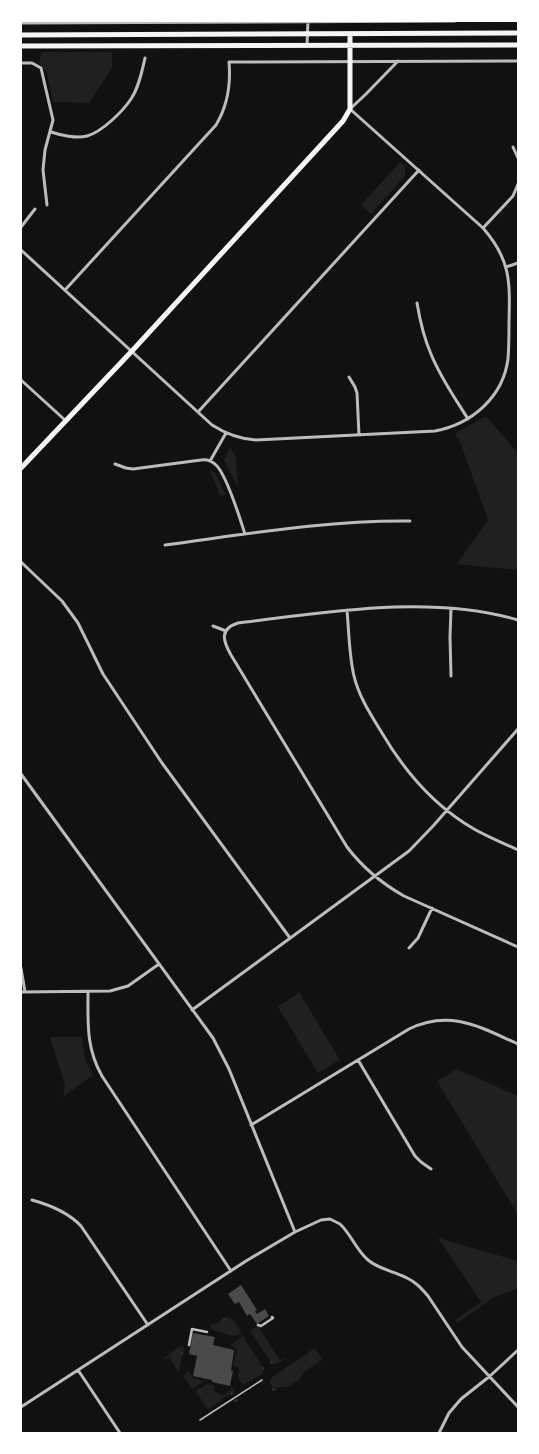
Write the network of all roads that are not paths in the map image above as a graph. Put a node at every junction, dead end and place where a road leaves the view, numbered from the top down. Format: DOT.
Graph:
graph roads {
  1 [pos="308,21"];
  2 [pos="455,21"];
  3 [pos="135,22"];
  4 [pos="21,23"];
  5 [pos="518,33"];
  6 [pos="307,34"];
  7 [pos="350,34"];
  8 [pos="21,35"];
  9 [pos="518,44"];
  10 [pos="307,45"];
  11 [pos="350,45"];
  12 [pos="21,46"];
  13 [pos="145,58"];
  14 [pos="518,60"];
  15 [pos="350,61"];
  16 [pos="398,61"];
  17 [pos="21,63"];
  18 [pos="350,109"];
  19 [pos="50,132"];
  20 [pos="513,147"];
  21 [pos="518,158"];
  22 [pos="419,170"];
  23 [pos="518,184"];
  24 [pos="46,205"];
  25 [pos="35,209"];
  26 [pos="21,227"];
  27 [pos="483,228"];
  28 [pos="21,250"];
  29 [pos="518,263"];
  30 [pos="506,267"];
  31 [pos="65,290"];
  32 [pos="417,303"];
  33 [pos="132,351"];
  34 [pos="349,377"];
  35 [pos="21,380"];
  36 [pos="198,412"];
  37 [pos="468,419"];
  38 [pos="66,421"];
  39 [pos="226,433"];
  40 [pos="359,435"];
  41 [pos="210,461"];
  42 [pos="115,464"];
  43 [pos="21,468"];
  44 [pos="410,521"];
  45 [pos="245,534"];
  46 [pos="165,545"];
  47 [pos="21,562"];
  48 [pos="451,609"];
  49 [pos="347,610"];
  50 [pos="518,620"];
  51 [pos="213,626"];
  52 [pos="226,631"];
  53 [pos="451,676"];
  54 [pos="518,728"];
  55 [pos="21,774"];
  56 [pos="447,810"];
  57 [pos="518,850"];
  58 [pos="374,876"];
  59 [pos="432,908"];
  60 [pos="290,938"];
  61 [pos="518,947"];
  62 [pos="410,948"];
  63 [pos="159,964"];
  64 [pos="21,968"];
  65 [pos="21,992"];
  66 [pos="25,992"];
  67 [pos="88,992"];
  68 [pos="192,1010"];
  69 [pos="518,1044"];
  70 [pos="358,1060"];
  71 [pos="251,1125"];
  72 [pos="431,1169"];
  73 [pos="32,1200"];
  74 [pos="295,1232"];
  75 [pos="231,1271"];
  76 [pos="272,1317"];
  77 [pos="148,1325"];
  78 [pos="258,1325"];
  79 [pos="207,1332"];
  80 [pos="188,1345"];
  81 [pos="518,1350"];
  82 [pos="78,1370"];
  83 [pos="490,1376"];
  84 [pos="262,1380"];
  85 [pos="21,1407"];
  86 [pos="518,1407"];
  87 [pos="200,1420"];
  88 [pos="120,1433"];
  89 [pos="438,1433"];
  1 -- 2 [label="street"];
  1 -- 3 [label="street"];
  1 -- 6 [label="street"];
  3 -- 4 [label="street"];
  5 -- 7 [label="main road"];
  6 -- 7 [label="main road"];
  6 -- 8 [label="main road"];
  6 -- 10 [label="street"];
  7 -- 11 [label="main road"];
  9 -- 11 [label="main road"];
  10 -- 11 [label="main road"];
  10 -- 12 [label="main road"];
  11 -- 15 [label="main road"];
  13 -- 19 [label="street"];
  14 -- 16 [label="street"];
  15 -- 16 [label="street"];
  15 -- 18 [label="main road"];
  15 -- 31 [label="street"];
  16 -- 18 [label="street"];
  17 -- 19 [label="street"];
  18 -- 22 [label="street"];
  18 -- 33 [label="main road"];
  19 -- 24 [label="street"];
  20 -- 21 [label="street"];
  22 -- 27 [label="street"];
  22 -- 36 [label="street"];
  23 -- 27 [label="street"];
  25 -- 26 [label="street"];
  27 -- 30 [label="street"];
  28 -- 31 [label="street"];
  29 -- 30 [label="street"];
  30 -- 37 [label="street"];
  31 -- 33 [label="street"];
  32 -- 37 [label="street"];
  33 -- 36 [label="street"];
  33 -- 38 [label="main road"];
  34 -- 40 [label="street"];
  35 -- 38 [label="street"];
  36 -- 39 [label="street"];
  37 -- 40 [label="street"];
  38 -- 43 [label="main road"];
  39 -- 40 [label="street"];
  39 -- 41 [label="street"];
  41 -- 42 [label="street"];
  41 -- 45 [label="street"];
  44 -- 45 [label="street"];
  45 -- 46 [label="street"];
  47 -- 60 [label="street"];
  48 -- 49 [label="street"];
  48 -- 50 [label="street"];
  48 -- 53 [label="street"];
  49 -- 52 [label="street"];
  49 -- 56 [label="street"];
  51 -- 52 [label="street"];
  52 -- 58 [label="street"];
  54 -- 56 [label="street"];
  55 -- 63 [label="street"];
  56 -- 57 [label="street"];
  56 -- 58 [label="street"];
  58 -- 59 [label="street"];
  58 -- 60 [label="street"];
  59 -- 61 [label="street"];
  59 -- 62 [label="street"];
  60 -- 68 [label="street"];
  63 -- 67 [label="street"];
  63 -- 68 [label="street"];
  64 -- 66 [label="street"];
  65 -- 66 [label="street"];
  66 -- 67 [label="street"];
  67 -- 75 [label="street"];
  68 -- 71 [label="street"];
  69 -- 70 [label="street"];
  70 -- 71 [label="street"];
  70 -- 72 [label="street"];
  71 -- 74 [label="street"];
  73 -- 77 [label="street"];
  74 -- 75 [label="street"];
  74 -- 83 [label="street"];
  75 -- 77 [label="street"];
  76 -- 78 [label="street"];
  77 -- 82 [label="street"];
  79 -- 80 [label="street"];
  81 -- 83 [label="street"];
  82 -- 85 [label="street"];
  82 -- 88 [label="street"];
  83 -- 86 [label="street"];
  83 -- 89 [label="street"];
  84 -- 87 [label="lane"];
}
